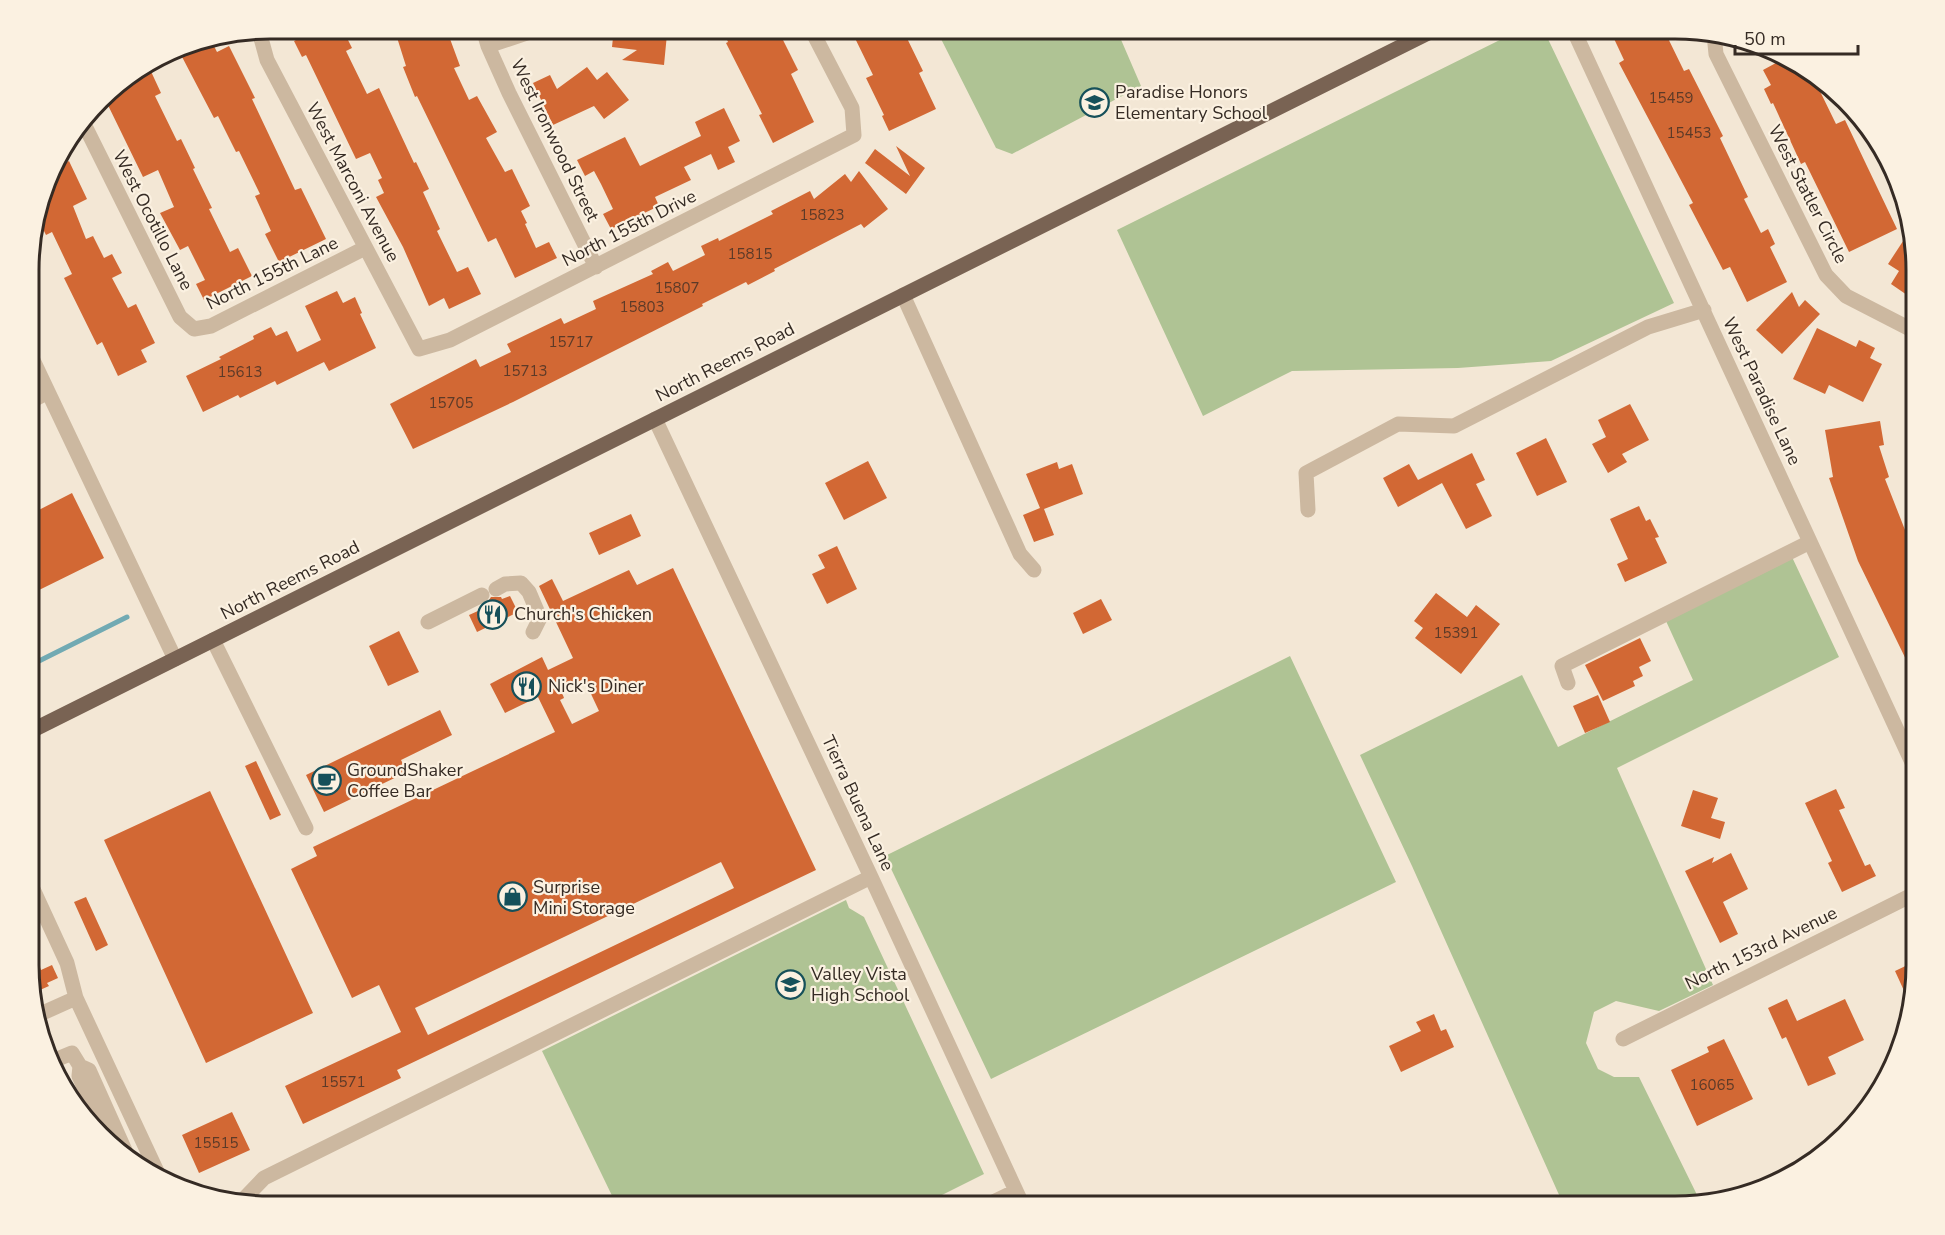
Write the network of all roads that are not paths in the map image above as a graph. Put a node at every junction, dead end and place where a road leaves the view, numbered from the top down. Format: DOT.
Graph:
graph roads {
  1 [pos="261,39"];
  2 [pos="486,39"];
  3 [pos="508,39"];
  4 [pos="818,39"];
  5 [pos="1414,39"];
  6 [pos="1578,39"];
  7 [pos="1715,42"];
  8 [pos="488,46"];
  9 [pos="87,130"];
  10 [pos="365,248"];
  11 [pos="596,267"];
  12 [pos="903,295"];
  13 [pos="1704,310"];
  14 [pos="1906,327"];
  15 [pos="194,329"];
  16 [pos="419,349"];
  17 [pos="39,373"];
  18 [pos="48,392"];
  19 [pos="39,397"];
  20 [pos="655,419"];
  21 [pos="1308,510"];
  22 [pos="1810,542"];
  23 [pos="1034,570"];
  24 [pos="428,621"];
  25 [pos="532,632"];
  26 [pos="213,640"];
  27 [pos="175,659"];
  28 [pos="1568,683"];
  29 [pos="39,727"];
  30 [pos="1906,749"];
  31 [pos="306,828"];
  32 [pos="871,877"];
  33 [pos="1906,898"];
  34 [pos="39,902"];
  35 [pos="76,998"];
  36 [pos="44,1012"];
  37 [pos="1623,1039"];
  38 [pos="59,1058"];
  39 [pos="80,1066"];
  40 [pos="100,1121"];
  41 [pos="120,1141"];
  42 [pos="154,1164"];
  43 [pos="1016,1191"];
  44 [pos="248,1195"];
  45 [pos="1006,1196"];
  46 [pos="1018,1196"];
  1 -- 10 [label="street, West Marconi Avenue"];
  2 -- 8 [label="street, West Ironwood Street"];
  3 -- 8 [label="street"];
  4 -- 11 [label="street, North 155th Drive"];
  5 -- 12 [label="main road, North Reems Road"];
  6 -- 13 [label="street, West Paradise Lane"];
  7 -- 14 [label="street, West Statler Circle"];
  8 -- 11 [label="street, West Ironwood Street"];
  9 -- 15 [label="street, West Ocotillo Lane"];
  10 -- 15 [label="street, North 155th Lane"];
  10 -- 16 [label="street, West Marconi Avenue"];
  11 -- 16 [label="street, North 155th Drive"];
  12 -- 20 [label="main road, North Reems Road"];
  12 -- 23 [label="street"];
  13 -- 21 [label="street"];
  13 -- 22 [label="street, West Paradise Lane"];
  17 -- 18 [label="street"];
  18 -- 19 [label="street"];
  18 -- 27 [label="street"];
  20 -- 26 [label="main road, North Reems Road"];
  20 -- 32 [label="street, Tierra Buena Lane"];
  22 -- 28 [label="street"];
  22 -- 30 [label="street, West Paradise Lane"];
  24 -- 25 [label="street"];
  26 -- 27 [label="main road, North Reems Road"];
  26 -- 31 [label="street"];
  27 -- 29 [label="main road, North Reems Road"];
  32 -- 43 [label="street, Tierra Buena Lane"];
  32 -- 44 [label="street"];
  33 -- 37 [label="street, North 153rd Avenue"];
  34 -- 35 [label="street"];
  35 -- 36 [label="street"];
  35 -- 42 [label="street"];
  38 -- 39 [label="street"];
  39 -- 40 [label="street"];
  39 -- 41 [label="street"];
  43 -- 45 [label="street"];
  43 -- 46 [label="street, Tierra Buena Lane"];
}
